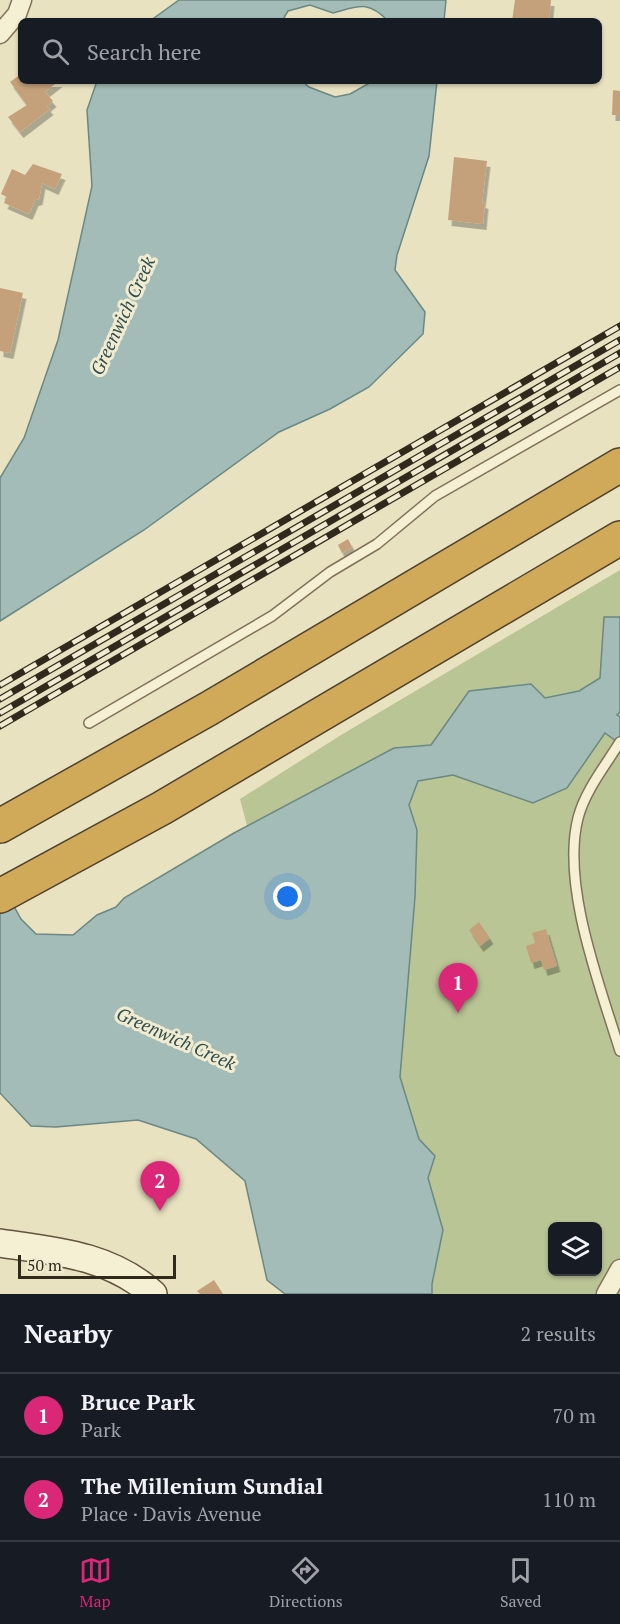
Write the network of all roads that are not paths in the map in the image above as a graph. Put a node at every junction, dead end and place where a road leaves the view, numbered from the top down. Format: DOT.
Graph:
graph roads {
  1 [pos="22,0"];
  2 [pos="0,34"];
  3 [pos="620,390"];
  4 [pos="620,465"];
  5 [pos="620,538"];
  6 [pos="89,723"];
  7 [pos="620,742"];
  8 [pos="0,826"];
  9 [pos="10,891"];
  10 [pos="620,1051"];
  11 [pos="0,1243"];
  12 [pos="620,1269"];
  13 [pos="153,1294"];
  14 [pos="606,1294"];
  1 -- 2 [label="street"];
  3 -- 6 [label="lane"];
  4 -- 8 [label="highway"];
  5 -- 9 [label="highway"];
  7 -- 10 [label="lane"];
  11 -- 13 [label="main road"];
  12 -- 14 [label="street"];
}
